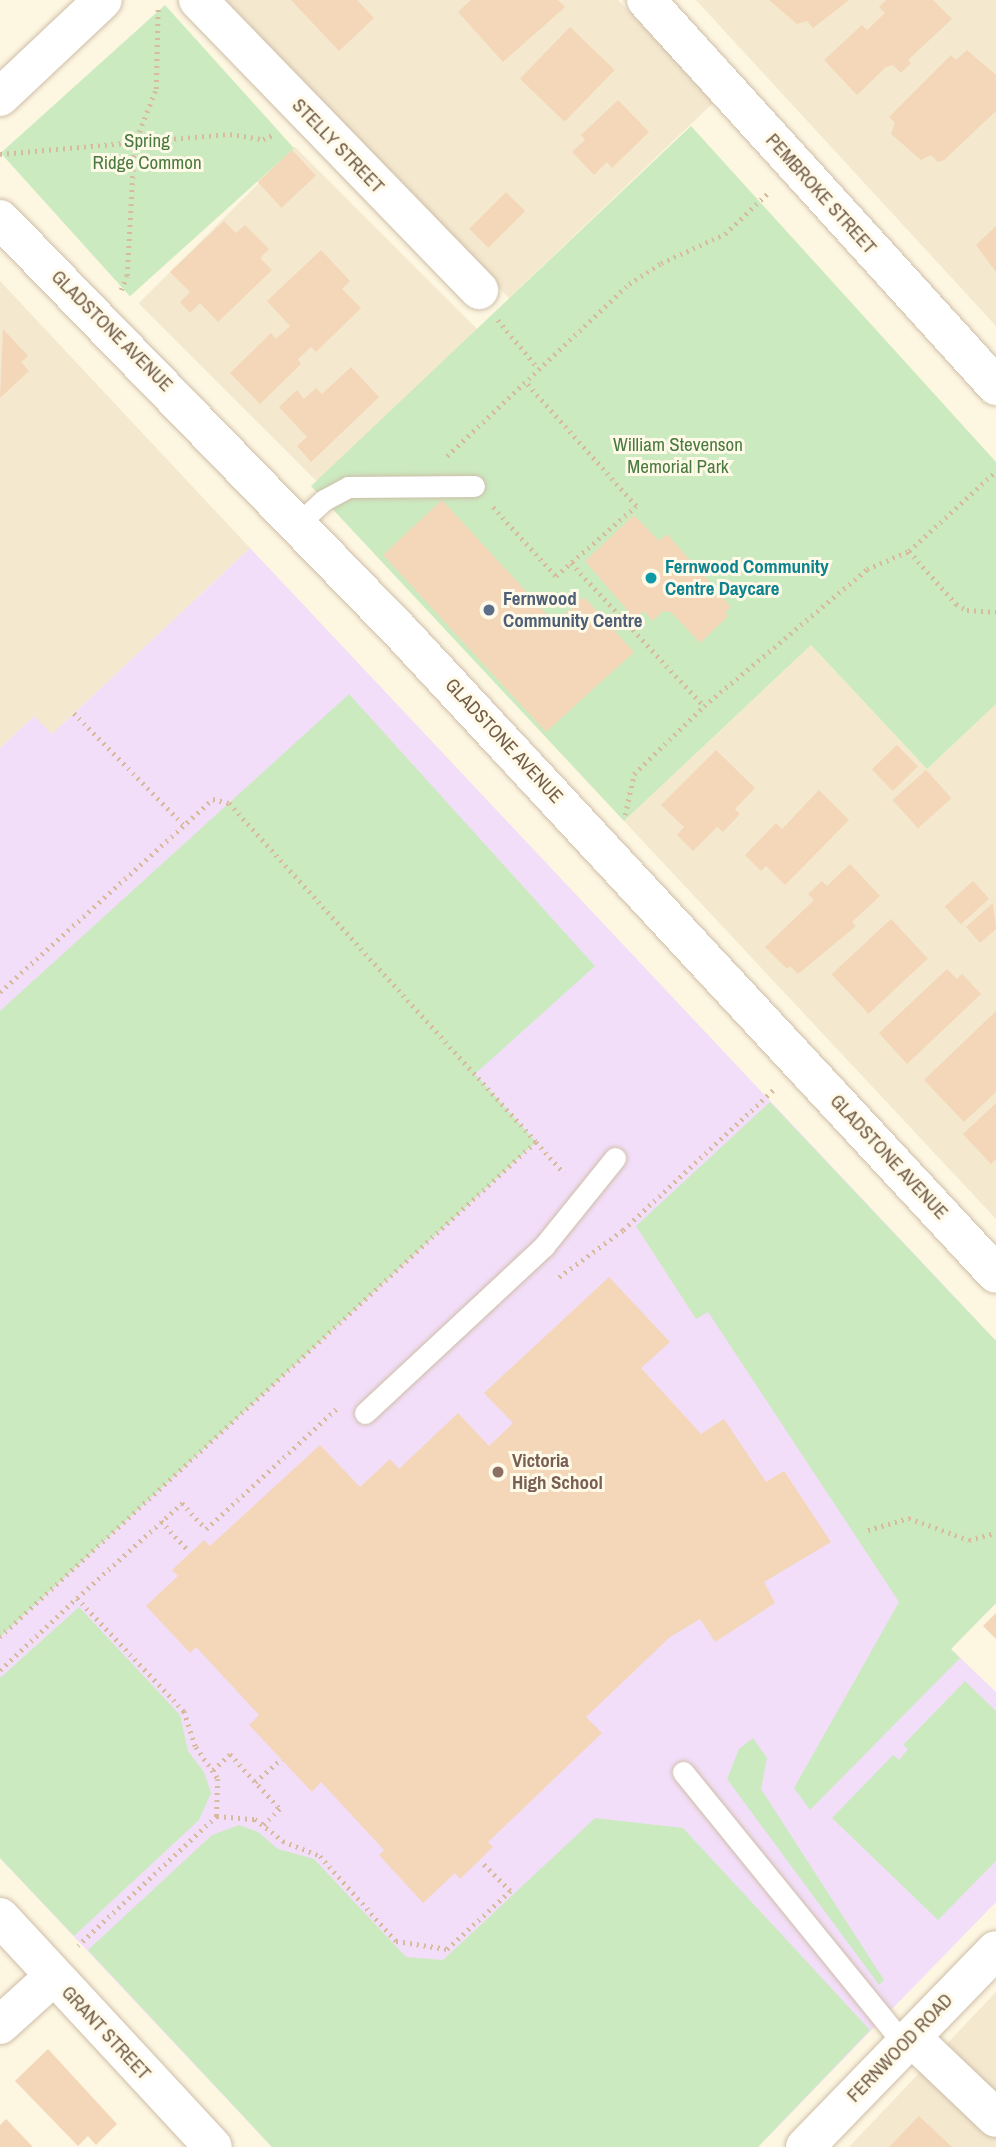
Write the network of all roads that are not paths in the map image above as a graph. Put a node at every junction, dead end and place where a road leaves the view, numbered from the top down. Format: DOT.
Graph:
graph roads {
  1 [pos="103,0"];
  2 [pos="198,0"];
  3 [pos="646,0"];
  4 [pos="0,97"];
  5 [pos="0,219"];
  6 [pos="486,302"];
  7 [pos="996,386"];
  8 [pos="474,486"];
  9 [pos="298,524"];
  10 [pos="615,1158"];
  11 [pos="996,1274"];
  12 [pos="365,1413"];
  13 [pos="683,1772"];
  14 [pos="0,1917"];
  15 [pos="996,1950"];
  16 [pos="51,1975"];
  17 [pos="0,2025"];
  18 [pos="908,2041"];
  19 [pos="996,2118"];
  20 [pos="213,2147"];
  21 [pos="805,2147"];
  1 -- 4 [label="street"];
  2 -- 6 [label="street, STELLY STREET"];
  3 -- 7 [label="street, PEMBROKE STREET"];
  5 -- 9 [label="street, GLADSTONE AVENUE"];
  8 -- 9 [label="lane"];
  9 -- 11 [label="street, GLADSTONE AVENUE"];
  10 -- 12 [label="lane"];
  13 -- 18 [label="lane"];
  14 -- 16 [label="street, GRANT STREET"];
  15 -- 18 [label="street, FERNWOOD ROAD"];
  16 -- 17 [label="street"];
  16 -- 20 [label="street, GRANT STREET"];
  18 -- 19 [label="street"];
  18 -- 21 [label="street, FERNWOOD ROAD"];
}
